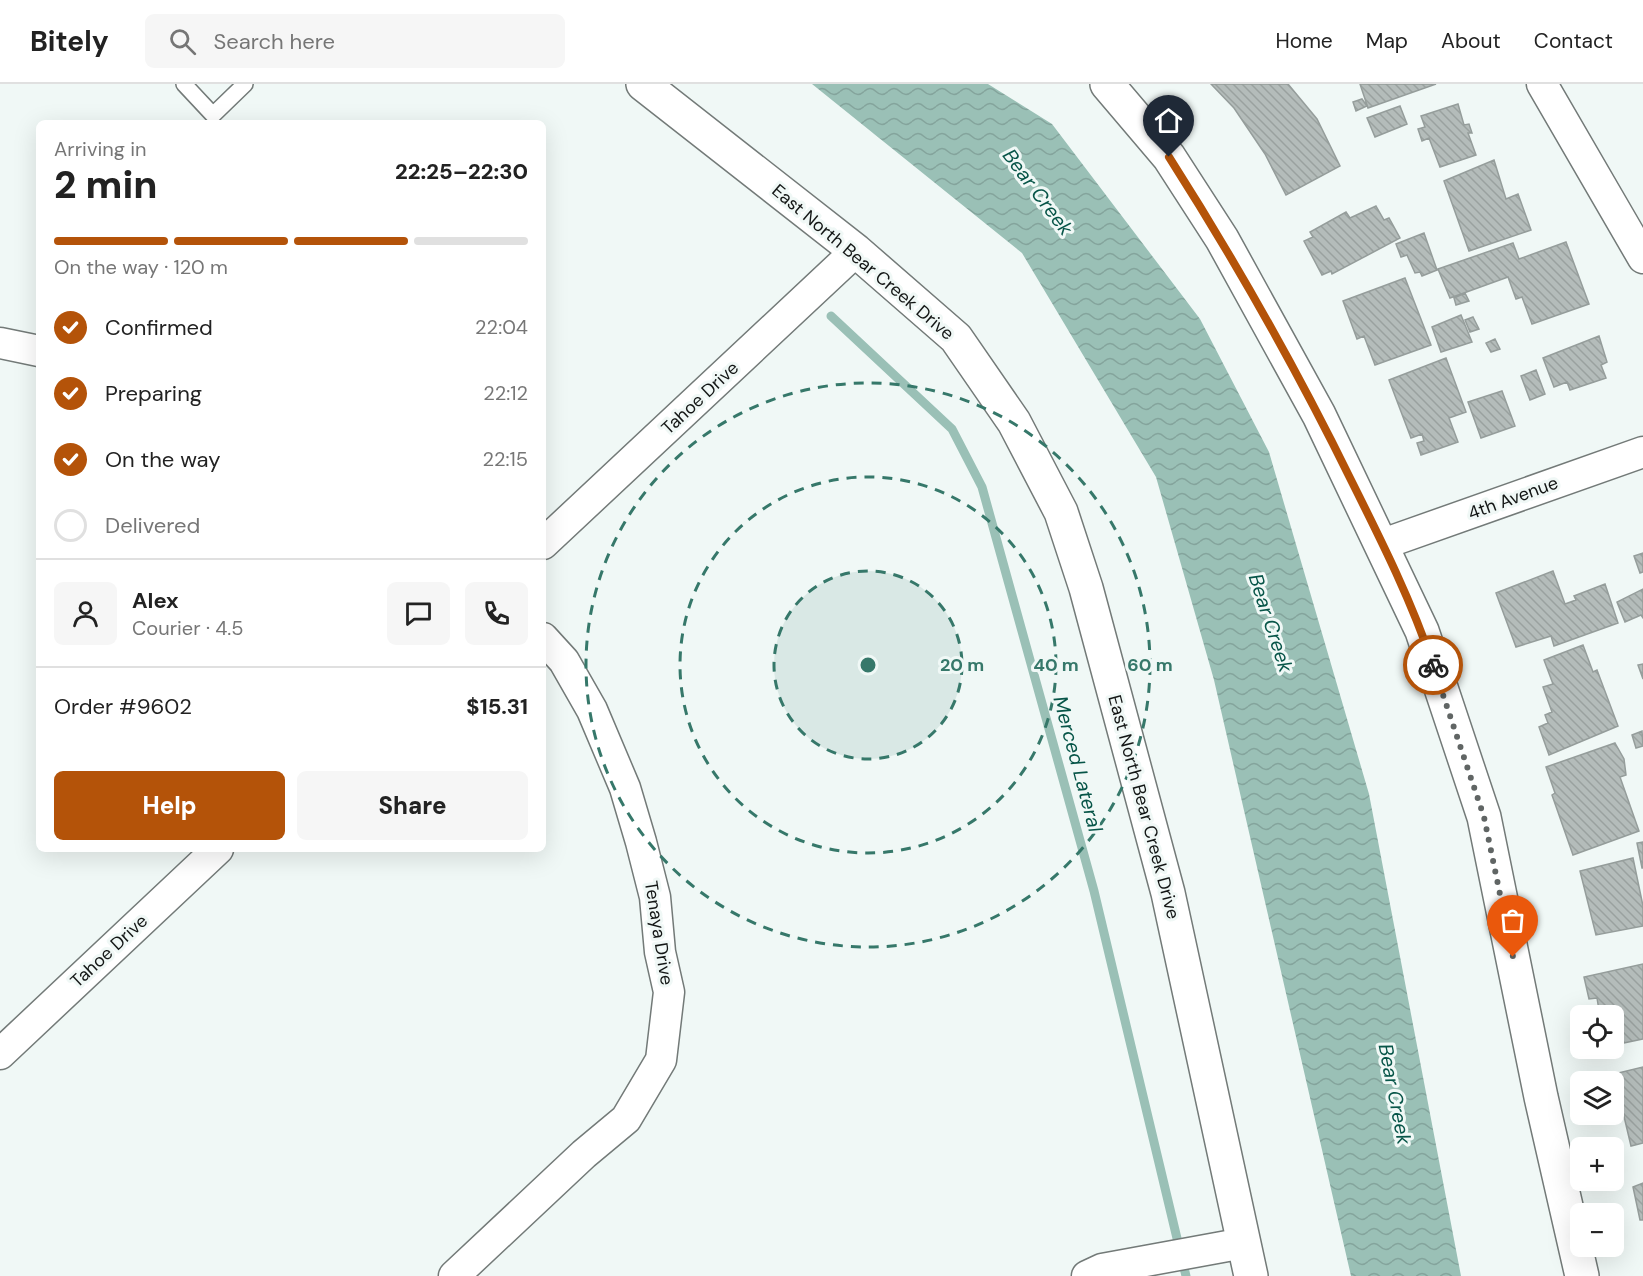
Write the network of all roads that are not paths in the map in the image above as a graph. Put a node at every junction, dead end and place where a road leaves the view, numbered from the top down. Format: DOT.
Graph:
graph roads {
  1 [pos="184,84"];
  2 [pos="245,84"];
  3 [pos="644,84"];
  4 [pos="1107,84"];
  5 [pos="1552,87"];
  6 [pos="856,251"];
  7 [pos="1643,258"];
  8 [pos="0,343"];
  9 [pos="36,350"];
  10 [pos="1643,452"];
  11 [pos="546,541"];
  12 [pos="1383,544"];
  13 [pos="546,641"];
  14 [pos="215,852"];
  15 [pos="0,1054"];
  16 [pos="1244,1244"];
  17 [pos="454,1276"];
  18 [pos="1087,1276"];
  19 [pos="1251,1276"];
  20 [pos="1582,1276"];
  1 -- 2 [label="lane"];
  3 -- 6 [label="street, East North Bear Creek Drive"];
  4 -- 12 [label="street"];
  5 -- 7 [label="street"];
  6 -- 11 [label="street, Tahoe Drive"];
  6 -- 16 [label="street, East North Bear Creek Drive"];
  8 -- 9 [label="street"];
  10 -- 12 [label="street, 4th Avenue"];
  12 -- 20 [label="street"];
  13 -- 17 [label="street, Tenaya Drive"];
  14 -- 15 [label="street, Tahoe Drive"];
  16 -- 18 [label="street"];
  16 -- 19 [label="street, East North Bear Creek Drive"];
}
